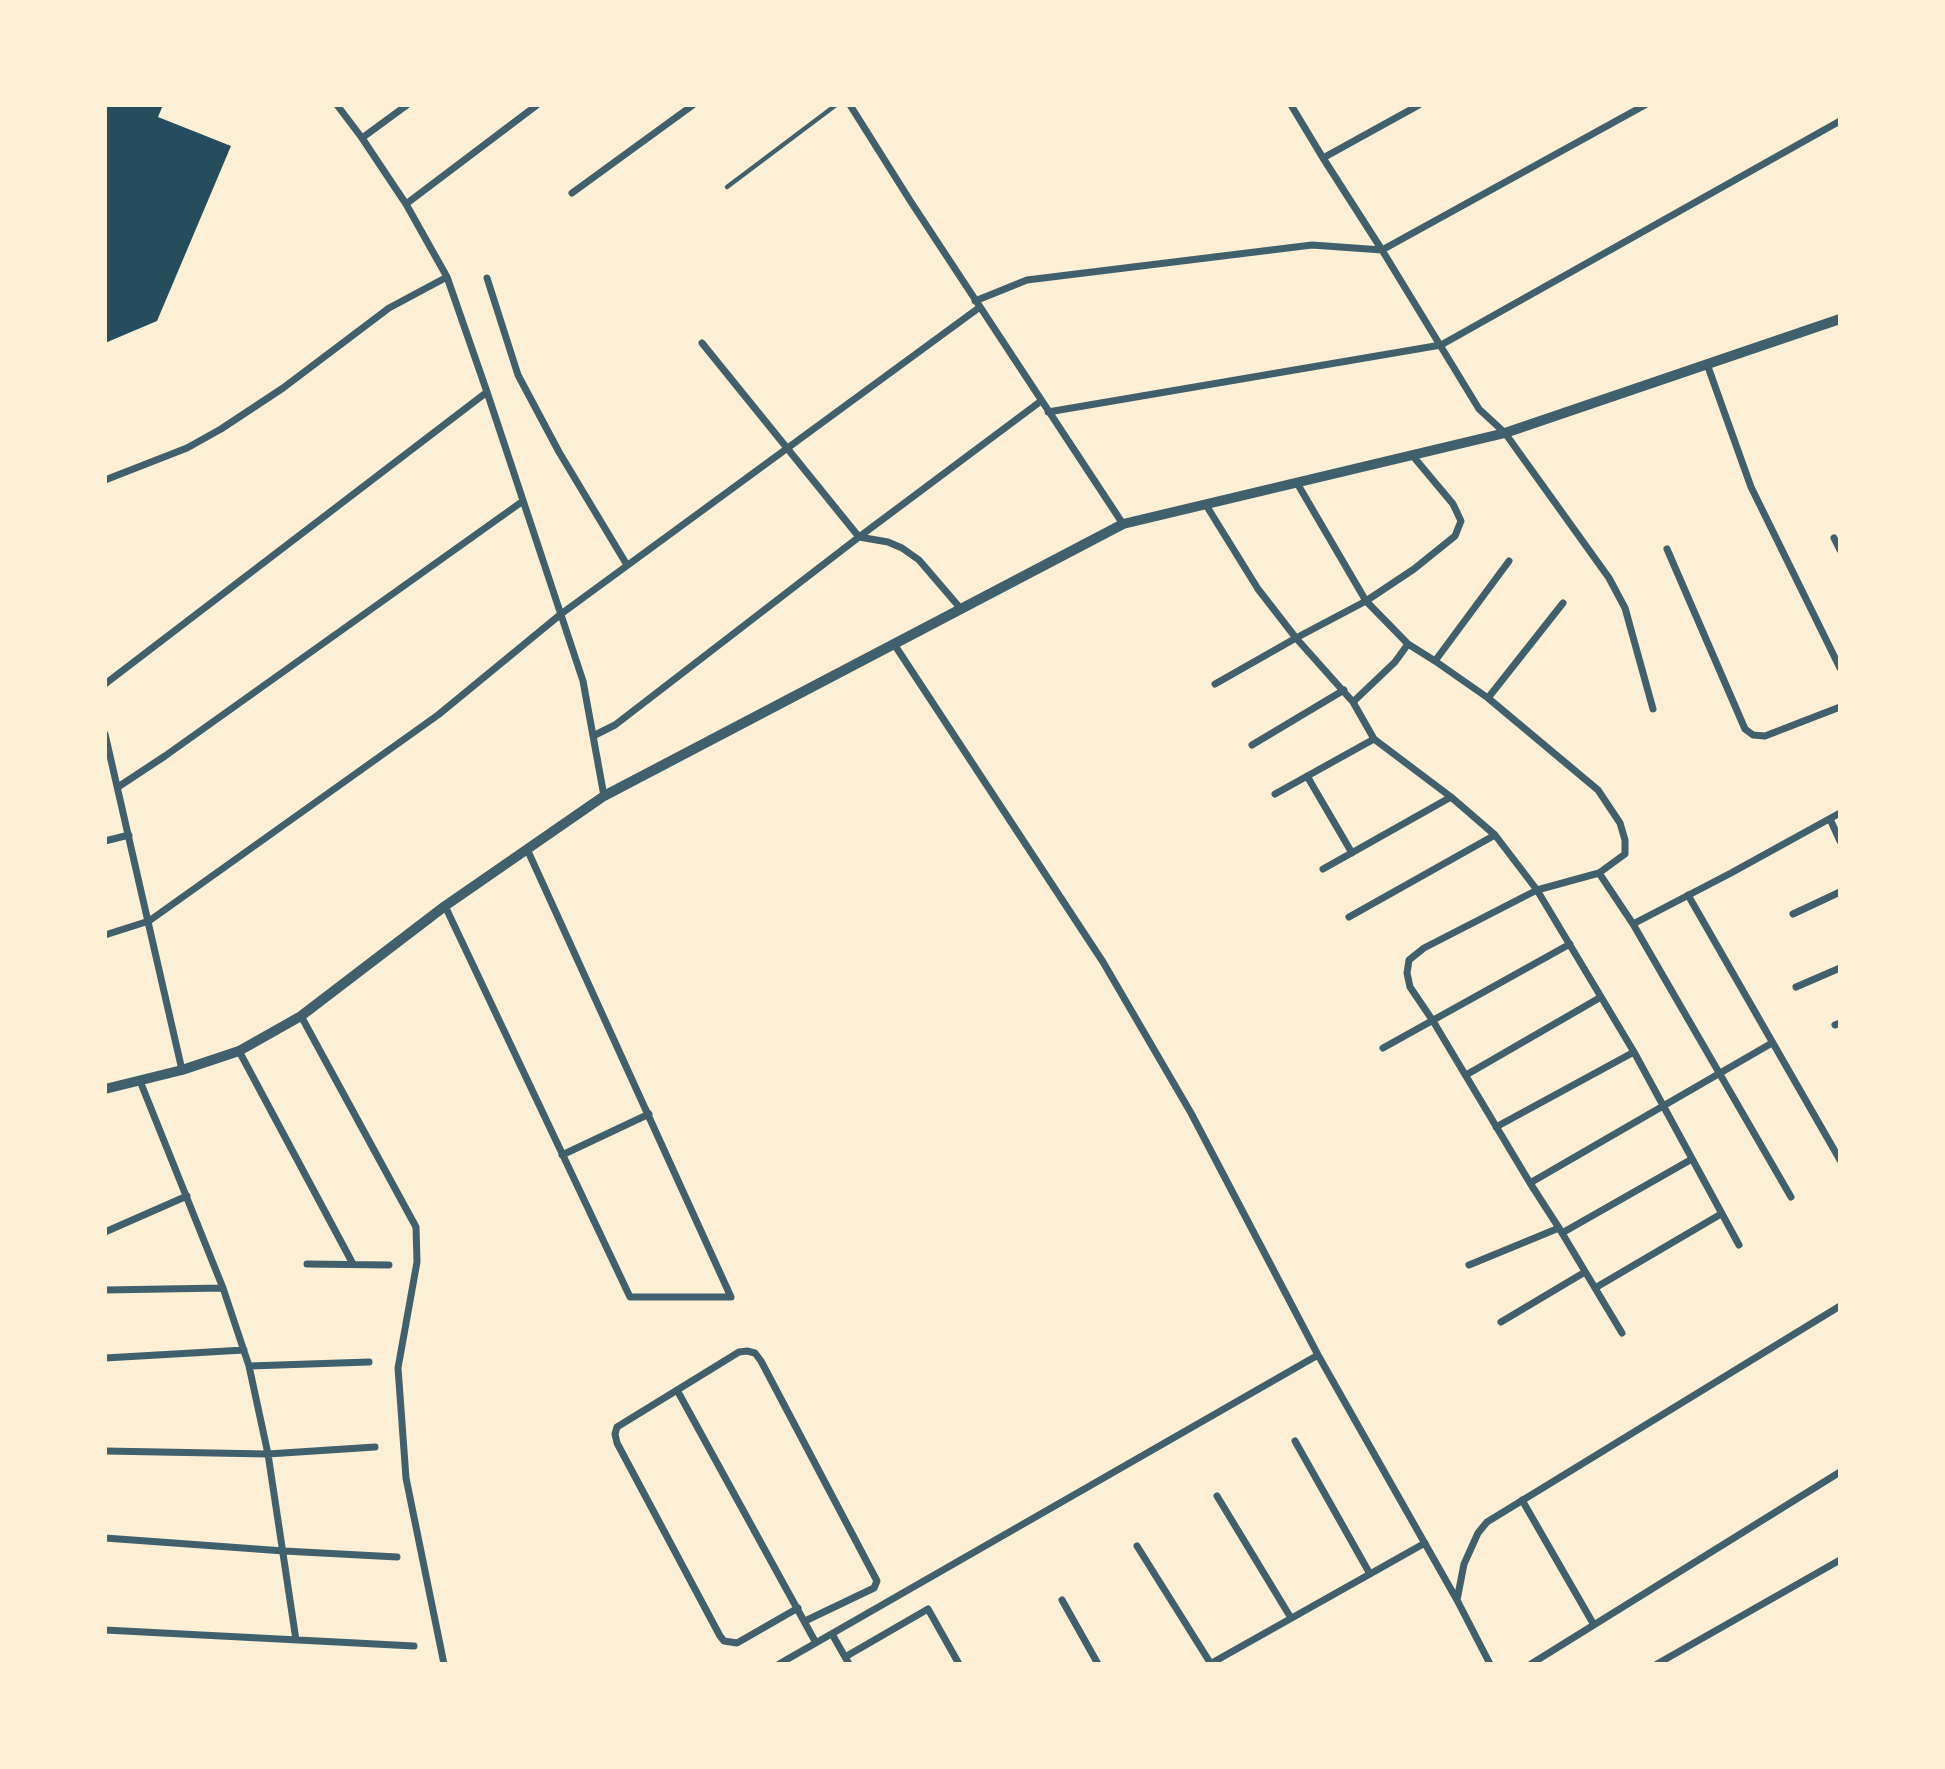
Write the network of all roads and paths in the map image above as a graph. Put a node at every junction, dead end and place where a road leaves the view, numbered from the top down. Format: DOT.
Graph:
graph roads {
  1 [pos="337,105"];
  2 [pos="407,105"];
  3 [pos="537,105"];
  4 [pos="693,105"];
  5 [pos="836,105"];
  6 [pos="1291,105"];
  7 [pos="1419,105"];
  8 [pos="1645,105"];
  9 [pos="853,106"];
  10 [pos="1840,121"];
  11 [pos="362,138"];
  12 [pos="1323,158"];
  13 [pos="727,187"];
  14 [pos="572,193"];
  15 [pos="406,204"];
  16 [pos="1382,250"];
  17 [pos="447,277"];
  18 [pos="487,278"];
  19 [pos="977,304"];
  20 [pos="1840,319"];
  21 [pos="702,343"];
  22 [pos="1441,345"];
  23 [pos="1707,363"];
  24 [pos="487,392"];
  25 [pos="1041,401"];
  26 [pos="1048,412"];
  27 [pos="1505,433"];
  28 [pos="785,448"];
  29 [pos="1412,455"];
  30 [pos="105,480"];
  31 [pos="1297,483"];
  32 [pos="523,501"];
  33 [pos="1206,505"];
  34 [pos="1123,524"];
  35 [pos="859,537"];
  36 [pos="1834,538"];
  37 [pos="1667,549"];
  38 [pos="1840,550"];
  39 [pos="1509,561"];
  40 [pos="628,565"];
  41 [pos="1366,601"];
  42 [pos="1563,603"];
  43 [pos="961,609"];
  44 [pos="561,614"];
  45 [pos="1296,638"];
  46 [pos="894,644"];
  47 [pos="1408,644"];
  48 [pos="1435,660"];
  49 [pos="1840,668"];
  50 [pos="105,684"];
  51 [pos="1215,684"];
  52 [pos="1344,690"];
  53 [pos="1488,698"];
  54 [pos="1353,702"];
  55 [pos="1840,707"];
  56 [pos="1653,709"];
  57 [pos="105,734"];
  58 [pos="593,736"];
  59 [pos="1374,739"];
  60 [pos="1252,745"];
  61 [pos="107,752"];
  62 [pos="1307,776"];
  63 [pos="118,787"];
  64 [pos="1275,794"];
  65 [pos="604,796"];
  66 [pos="1451,797"];
  67 [pos="1840,813"];
  68 [pos="1830,819"];
  69 [pos="129,835"];
  70 [pos="1495,835"];
  71 [pos="105,841"];
  72 [pos="1840,841"];
  73 [pos="527,849"];
  74 [pos="1352,853"];
  75 [pos="1323,869"];
  76 [pos="1599,873"];
  77 [pos="1537,890"];
  78 [pos="1840,892"];
  79 [pos="1688,895"];
  80 [pos="445,906"];
  81 [pos="1793,914"];
  82 [pos="1349,917"];
  83 [pos="149,921"];
  84 [pos="1633,924"];
  85 [pos="105,935"];
  86 [pos="1570,944"];
  87 [pos="1840,968"];
  88 [pos="1796,987"];
  89 [pos="1601,997"];
  90 [pos="302,1016"];
  91 [pos="1433,1021"];
  92 [pos="1772,1043"];
  93 [pos="1383,1048"];
  94 [pos="239,1051"];
  95 [pos="1634,1052"];
  96 [pos="181,1070"];
  97 [pos="1718,1074"];
  98 [pos="1466,1075"];
  99 [pos="140,1081"];
  100 [pos="105,1089"];
  101 [pos="1662,1105"];
  102 [pos="649,1114"];
  103 [pos="1496,1127"];
  104 [pos="562,1155"];
  105 [pos="1692,1159"];
  106 [pos="1840,1160"];
  107 [pos="1530,1183"];
  108 [pos="187,1196"];
  109 [pos="1791,1197"];
  110 [pos="1721,1214"];
  111 [pos="1561,1230"];
  112 [pos="105,1232"];
  113 [pos="1739,1245"];
  114 [pos="307,1264"];
  115 [pos="353,1264"];
  116 [pos="389,1265"];
  117 [pos="1469,1265"];
  118 [pos="1586,1272"];
  119 [pos="223,1288"];
  120 [pos="1595,1288"];
  121 [pos="105,1290"];
  122 [pos="1840,1306"];
  123 [pos="1501,1322"];
  124 [pos="1622,1333"];
  125 [pos="244,1350"];
  126 [pos="1318,1355"];
  127 [pos="105,1358"];
  128 [pos="369,1362"];
  129 [pos="249,1366"];
  130 [pos="677,1390"];
  131 [pos="1295,1441"];
  132 [pos="375,1447"];
  133 [pos="105,1451"];
  134 [pos="268,1454"];
  135 [pos="1840,1472"];
  136 [pos="1217,1496"];
  137 [pos="1522,1500"];
  138 [pos="105,1538"];
  139 [pos="1425,1543"];
  140 [pos="1137,1546"];
  141 [pos="284,1551"];
  142 [pos="397,1557"];
  143 [pos="1840,1560"];
  144 [pos="1370,1574"];
  145 [pos="1062,1600"];
  146 [pos="1457,1600"];
  147 [pos="798,1608"];
  148 [pos="1291,1618"];
  149 [pos="805,1621"];
  150 [pos="1594,1625"];
  151 [pos="105,1630"];
  152 [pos="832,1634"];
  153 [pos="296,1640"];
  154 [pos="816,1643"];
  155 [pos="414,1646"];
  156 [pos="847,1660"];
  157 [pos="443,1664"];
  158 [pos="779,1664"];
  159 [pos="958,1664"];
  160 [pos="1098,1664"];
  161 [pos="1210,1664"];
  162 [pos="1490,1664"];
  163 [pos="1531,1664"];
  164 [pos="1657,1664"];
  1 -- 11 [label="street"];
  2 -- 11 [label="street"];
  3 -- 15 [label="street"];
  4 -- 14 [label="street"];
  5 -- 13 [label="lane"];
  6 -- 12 [label="street"];
  7 -- 12 [label="street"];
  8 -- 16 [label="street"];
  9 -- 19 [label="street"];
  10 -- 22 [label="street"];
  11 -- 15 [label="street"];
  12 -- 16 [label="street"];
  15 -- 17 [label="street"];
  16 -- 19 [label="street"];
  16 -- 22 [label="street"];
  17 -- 24 [label="street"];
  17 -- 30 [label="street"];
  18 -- 40 [label="street"];
  19 -- 25 [label="street"];
  19 -- 28 [label="street"];
  20 -- 23 [label="street"];
  21 -- 28 [label="street"];
  22 -- 26 [label="street"];
  22 -- 27 [label="street"];
  23 -- 27 [label="street"];
  23 -- 49 [label="street"];
  24 -- 32 [label="street"];
  24 -- 50 [label="street"];
  25 -- 26 [label="street"];
  25 -- 35 [label="street"];
  26 -- 34 [label="street"];
  27 -- 29 [label="street"];
  27 -- 56 [label="street"];
  28 -- 35 [label="street"];
  28 -- 40 [label="street"];
  29 -- 31 [label="street"];
  29 -- 41 [label="street"];
  31 -- 33 [label="street"];
  31 -- 41 [label="street"];
  32 -- 44 [label="street"];
  32 -- 63 [label="street"];
  33 -- 34 [label="street"];
  33 -- 45 [label="street"];
  34 -- 43 [label="street"];
  35 -- 43 [label="street"];
  35 -- 58 [label="street"];
  36 -- 38 [label="street"];
  37 -- 55 [label="street"];
  39 -- 48 [label="street"];
  40 -- 44 [label="street"];
  41 -- 45 [label="street"];
  41 -- 47 [label="street"];
  42 -- 53 [label="street"];
  43 -- 46 [label="street"];
  44 -- 58 [label="street"];
  44 -- 83 [label="street"];
  45 -- 51 [label="street"];
  45 -- 52 [label="street"];
  46 -- 65 [label="street"];
  46 -- 126 [label="street"];
  47 -- 48 [label="street"];
  47 -- 54 [label="street"];
  48 -- 53 [label="street"];
  52 -- 54 [label="street"];
  52 -- 60 [label="street"];
  53 -- 76 [label="street"];
  54 -- 59 [label="street"];
  57 -- 61 [label="street"];
  58 -- 65 [label="street"];
  59 -- 62 [label="street"];
  59 -- 66 [label="street"];
  61 -- 63 [label="street"];
  62 -- 64 [label="street"];
  62 -- 74 [label="street"];
  63 -- 69 [label="street"];
  65 -- 73 [label="street"];
  66 -- 70 [label="street"];
  66 -- 74 [label="street"];
  67 -- 68 [label="street"];
  68 -- 72 [label="street"];
  68 -- 79 [label="street"];
  69 -- 71 [label="street"];
  69 -- 83 [label="street"];
  70 -- 77 [label="street"];
  70 -- 82 [label="street"];
  73 -- 80 [label="street"];
  73 -- 102 [label="street"];
  74 -- 75 [label="street"];
  76 -- 77 [label="street"];
  76 -- 84 [label="street"];
  77 -- 86 [label="street"];
  77 -- 91 [label="street"];
  78 -- 81 [label="street"];
  79 -- 84 [label="street"];
  79 -- 92 [label="street"];
  80 -- 90 [label="street"];
  80 -- 104 [label="street"];
  83 -- 85 [label="street"];
  83 -- 96 [label="street"];
  84 -- 97 [label="street"];
  86 -- 89 [label="street"];
  86 -- 91 [label="street"];
  87 -- 88 [label="street"];
  89 -- 95 [label="street"];
  89 -- 98 [label="street"];
  90 -- 94 [label="street"];
  90 -- 157 [label="street"];
  91 -- 93 [label="street"];
  91 -- 98 [label="street"];
  92 -- 97 [label="street"];
  92 -- 106 [label="street"];
  94 -- 96 [label="street"];
  94 -- 115 [label="street"];
  95 -- 101 [label="street"];
  95 -- 103 [label="street"];
  96 -- 99 [label="street"];
  97 -- 101 [label="street"];
  97 -- 109 [label="street"];
  98 -- 103 [label="street"];
  99 -- 100 [label="street"];
  99 -- 108 [label="street"];
  101 -- 105 [label="street"];
  101 -- 107 [label="street"];
  102 -- 104 [label="street"];
  102 -- 104 [label="street"];
  103 -- 107 [label="street"];
  105 -- 110 [label="street"];
  105 -- 111 [label="street"];
  107 -- 111 [label="street"];
  108 -- 112 [label="street"];
  108 -- 119 [label="street"];
  110 -- 113 [label="street"];
  110 -- 120 [label="street"];
  111 -- 117 [label="street"];
  111 -- 118 [label="street"];
  114 -- 115 [label="street"];
  115 -- 116 [label="street"];
  118 -- 120 [label="street"];
  118 -- 123 [label="street"];
  119 -- 121 [label="street"];
  119 -- 125 [label="street"];
  120 -- 124 [label="street"];
  122 -- 137 [label="street"];
  125 -- 127 [label="street"];
  125 -- 129 [label="street"];
  126 -- 139 [label="street"];
  126 -- 152 [label="street"];
  128 -- 129 [label="street"];
  129 -- 134 [label="street"];
  130 -- 147 [label="street"];
  130 -- 147 [label="street"];
  130 -- 149 [label="street"];
  131 -- 144 [label="street"];
  132 -- 134 [label="street"];
  133 -- 134 [label="street"];
  134 -- 141 [label="street"];
  135 -- 150 [label="street"];
  136 -- 148 [label="street"];
  137 -- 146 [label="street"];
  137 -- 150 [label="street"];
  138 -- 141 [label="street"];
  139 -- 144 [label="street"];
  139 -- 146 [label="street"];
  140 -- 161 [label="street"];
  141 -- 142 [label="street"];
  141 -- 153 [label="street"];
  143 -- 164 [label="street"];
  144 -- 148 [label="street"];
  145 -- 160 [label="street"];
  146 -- 162 [label="street"];
  147 -- 149 [label="street"];
  148 -- 161 [label="street"];
  149 -- 154 [label="street"];
  150 -- 163 [label="street"];
  151 -- 153 [label="street"];
  152 -- 154 [label="street"];
  152 -- 156 [label="street"];
  153 -- 155 [label="street"];
  154 -- 158 [label="street"];
  156 -- 159 [label="street"];
}
